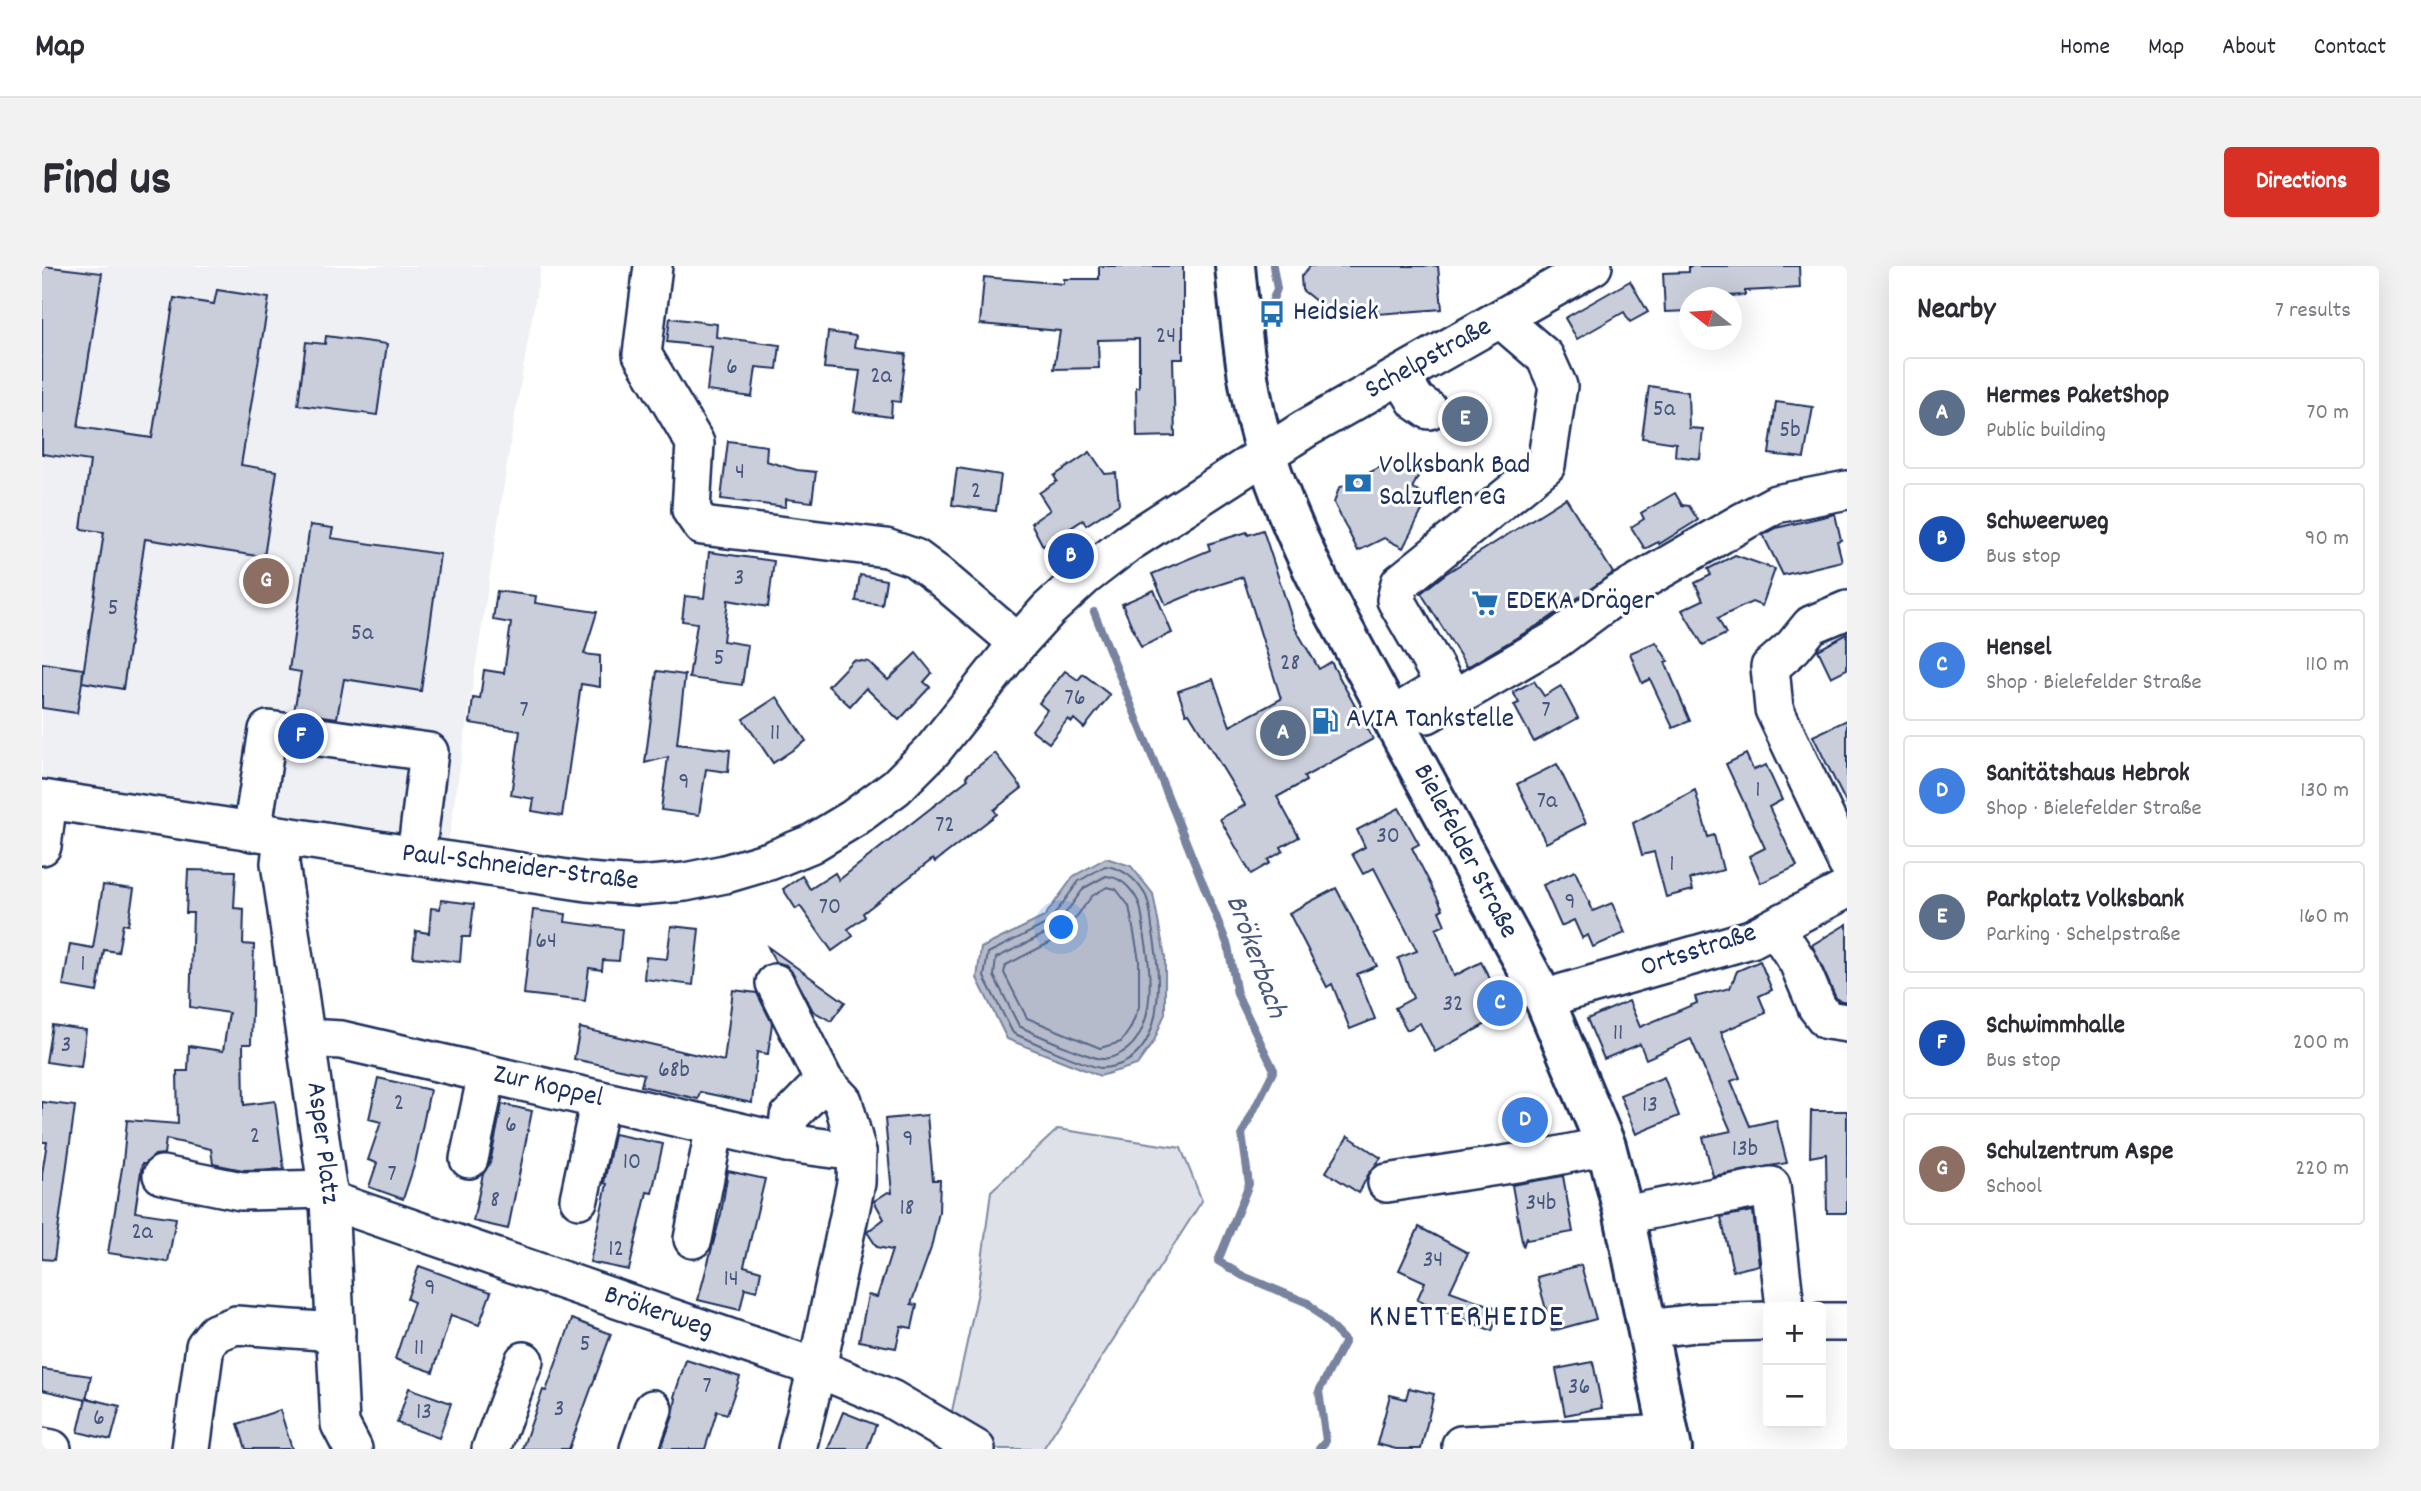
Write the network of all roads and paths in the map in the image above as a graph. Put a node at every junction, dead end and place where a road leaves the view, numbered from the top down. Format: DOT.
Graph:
graph roads {
  1 [pos="653,266"];
  2 [pos="1235,266"];
  3 [pos="1593,266"];
  4 [pos="1501,319"];
  5 [pos="1401,376"];
  6 [pos="1429,410"];
  7 [pos="1266,454"];
  8 [pos="1847,490"];
  9 [pos="1847,610"];
  10 [pos="1018,643"];
  11 [pos="1395,723"];
  12 [pos="45,800"];
  13 [pos="267,834"];
  14 [pos="42,846"];
  15 [pos="416,856"];
  16 [pos="1847,863"];
  17 [pos="1847,889"];
  18 [pos="1775,927"];
  19 [pos="775,983"];
  20 [pos="1545,1000"];
  21 [pos="1847,1023"];
  22 [pos="307,1038"];
  23 [pos="487,1074"];
  24 [pos="824,1081"];
  25 [pos="600,1100"];
  26 [pos="715,1126"];
  27 [pos="787,1143"];
  28 [pos="1606,1146"];
  29 [pos="857,1152"];
  30 [pos="469,1159"];
  31 [pos="162,1175"];
  32 [pos="1387,1183"];
  33 [pos="329,1195"];
  34 [pos="579,1199"];
  35 [pos="1624,1215"];
  36 [pos="693,1239"];
  37 [pos="1784,1302"];
  38 [pos="1763,1321"];
  39 [pos="1826,1322"];
  40 [pos="1847,1322"];
  41 [pos="1648,1328"];
  42 [pos="336,1332"];
  43 [pos="524,1362"];
  44 [pos="817,1368"];
  45 [pos="653,1409"];
  46 [pos="1670,1442"];
  47 [pos="1461,1445"];
  48 [pos="42,1447"];
  49 [pos="52,1449"];
  50 [pos="191,1449"];
  51 [pos="353,1449"];
  52 [pos="491,1449"];
  53 [pos="639,1449"];
  54 [pos="797,1449"];
  55 [pos="976,1449"];
  1 -- 10 [label="street"];
  2 -- 7 [label="main road, Bielefelder Straße"];
  3 -- 4 [label="street, Schelpstraße"];
  4 -- 5 [label="street, Schelpstraße"];
  4 -- 11 [label="street"];
  5 -- 6 [label="street"];
  5 -- 7 [label="street, Schelpstraße"];
  7 -- 10 [label="street, Paul-Schneider-Straße"];
  7 -- 11 [label="main road, Bielefelder Straße"];
  8 -- 11 [label="street"];
  9 -- 16 [label="street"];
  10 -- 15 [label="street, Paul-Schneider-Straße"];
  11 -- 20 [label="main road, Bielefelder Straße"];
  12 -- 13 [label="street, Paul-Schneider-Straße"];
  12 -- 14 [label="street"];
  13 -- 15 [label="street, Paul-Schneider-Straße"];
  13 -- 15 [label="street, Asper Platz"];
  13 -- 22 [label="street, Asper Platz"];
  17 -- 18 [label="street, Ortsstraße"];
  18 -- 20 [label="street, Ortsstraße"];
  18 -- 21 [label="street"];
  19 -- 24 [label="street"];
  20 -- 28 [label="main road, Bielefelder Straße"];
  22 -- 23 [label="street, Zur Koppel"];
  22 -- 33 [label="street, Asper Platz"];
  23 -- 25 [label="street, Zur Koppel"];
  23 -- 30 [label="street"];
  24 -- 27 [label="street"];
  24 -- 29 [label="street"];
  25 -- 26 [label="street, Zur Koppel"];
  25 -- 34 [label="street"];
  26 -- 27 [label="street, Zur Koppel"];
  26 -- 36 [label="street"];
  27 -- 29 [label="street, Zur Koppel"];
  28 -- 32 [label="street"];
  28 -- 35 [label="main road, Bielefelder Straße"];
  29 -- 44 [label="street"];
  31 -- 33 [label="street"];
  33 -- 42 [label="street, Asper Platz"];
  33 -- 44 [label="street, Brökerweg"];
  35 -- 37 [label="street"];
  35 -- 41 [label="main road, Bielefelder Straße"];
  38 -- 41 [label="street"];
  39 -- 40 [label="street"];
  41 -- 46 [label="main road, Bielefelder Straße"];
  42 -- 50 [label="street"];
  42 -- 51 [label="street, Asper Platz"];
  43 -- 52 [label="street"];
  44 -- 54 [label="street"];
  44 -- 55 [label="street, Brökerweg"];
  45 -- 53 [label="street"];
  46 -- 47 [label="street"];
  48 -- 49 [label="street"];
}
